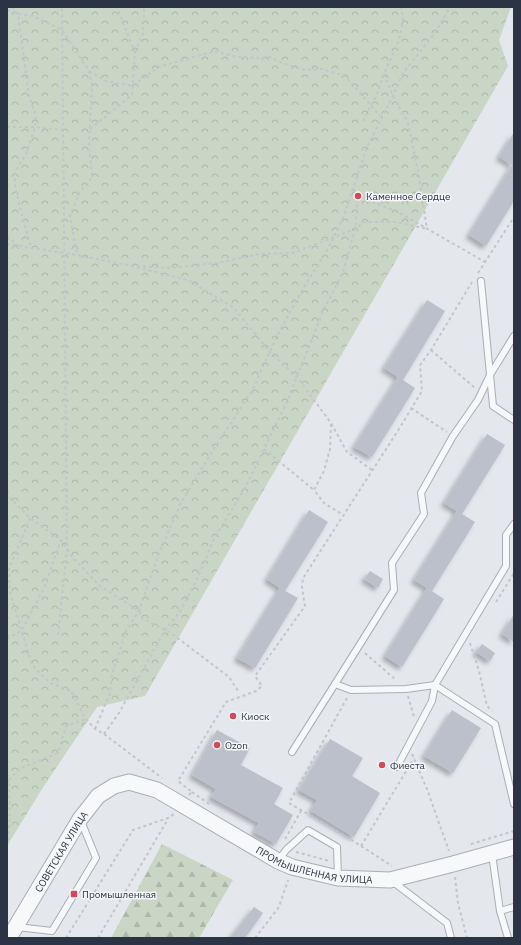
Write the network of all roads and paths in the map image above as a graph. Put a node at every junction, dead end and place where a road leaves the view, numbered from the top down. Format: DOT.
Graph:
graph roads {
  1 [pos="12,7"];
  2 [pos="62,7"];
  3 [pos="117,7"];
  4 [pos="144,7"];
  5 [pos="402,7"];
  6 [pos="450,7"];
  7 [pos="7,10"];
  8 [pos="18,14"];
  9 [pos="62,30"];
  10 [pos="135,53"];
  11 [pos="90,71"];
  12 [pos="384,74"];
  13 [pos="133,86"];
  14 [pos="393,96"];
  15 [pos="371,105"];
  16 [pos="382,118"];
  17 [pos="363,121"];
  18 [pos="7,127"];
  19 [pos="35,127"];
  20 [pos="90,129"];
  21 [pos="62,130"];
  22 [pos="353,189"];
  23 [pos="358,196"];
  24 [pos="514,217"];
  25 [pos="355,229"];
  26 [pos="427,229"];
  27 [pos="7,236"];
  28 [pos="333,238"];
  29 [pos="7,244"];
  30 [pos="19,246"];
  31 [pos="31,248"];
  32 [pos="64,252"];
  33 [pos="77,255"];
  34 [pos="485,262"];
  35 [pos="131,266"];
  36 [pos="478,273"];
  37 [pos="474,279"];
  38 [pos="481,281"];
  39 [pos="514,336"];
  40 [pos="431,350"];
  41 [pos="270,352"];
  42 [pos="490,375"];
  43 [pos="297,377"];
  44 [pos="481,393"];
  45 [pos="411,408"];
  46 [pos="514,420"];
  47 [pos="331,422"];
  48 [pos="453,436"];
  49 [pos="264,449"];
  50 [pos="372,470"];
  51 [pos="314,490"];
  52 [pos="7,492"];
  53 [pos="343,515"];
  54 [pos="30,518"];
  55 [pos="514,524"];
  56 [pos="61,540"];
  57 [pos="67,550"];
  58 [pos="514,573"];
  59 [pos="494,605"];
  60 [pos="139,611"];
  61 [pos="22,630"];
  62 [pos="165,630"];
  63 [pos="58,635"];
  64 [pos="7,639"];
  65 [pos="470,643"];
  66 [pos="358,646"];
  67 [pos="387,672"];
  68 [pos="335,684"];
  69 [pos="435,685"];
  70 [pos="406,689"];
  71 [pos="352,690"];
  72 [pos="238,691"];
  73 [pos="492,711"];
  74 [pos="86,719"];
  75 [pos="95,729"];
  76 [pos="417,729"];
  77 [pos="104,734"];
  78 [pos="408,746"];
  79 [pos="292,752"];
  80 [pos="414,758"];
  81 [pos="397,767"];
  82 [pos="7,774"];
  83 [pos="9,780"];
  84 [pos="167,781"];
  85 [pos="129,782"];
  86 [pos="7,784"];
  87 [pos="427,789"];
  88 [pos="514,804"];
  89 [pos="183,806"];
  90 [pos="301,810"];
  91 [pos="168,818"];
  92 [pos="80,819"];
  93 [pos="514,831"];
  94 [pos="471,844"];
  95 [pos="7,846"];
  96 [pos="361,846"];
  97 [pos="514,847"];
  98 [pos="449,851"];
  99 [pos="442,853"];
  100 [pos="492,853"];
  101 [pos="282,856"];
  102 [pos="335,862"];
  103 [pos="292,867"];
  104 [pos="388,873"];
  105 [pos="338,878"];
  106 [pos="514,907"];
  107 [pos="500,911"];
  108 [pos="12,932"];
  109 [pos="66,938"];
  110 [pos="98,938"];
  111 [pos="255,938"];
  112 [pos="451,938"];
  113 [pos="508,938"];
  1 -- 8 [label="path"];
  2 -- 9 [label="path"];
  3 -- 10 [label="path"];
  4 -- 10 [label="path"];
  5 -- 12 [label="path"];
  6 -- 14 [label="path"];
  7 -- 8 [label="path"];
  8 -- 9 [label="path"];
  8 -- 19 [label="path"];
  9 -- 11 [label="path"];
  9 -- 21 [label="path"];
  10 -- 13 [label="path"];
  11 -- 13 [label="path"];
  11 -- 20 [label="path"];
  12 -- 14 [label="path"];
  12 -- 15 [label="path"];
  13 -- 15 [label="path"];
  13 -- 20 [label="path"];
  14 -- 16 [label="path"];
  14 -- 26 [label="path"];
  15 -- 16 [label="path"];
  15 -- 17 [label="path"];
  16 -- 22 [label="path"];
  18 -- 19 [label="path"];
  19 -- 21 [label="path"];
  19 -- 31 [label="path"];
  20 -- 33 [label="path"];
  21 -- 32 [label="path"];
  22 -- 23 [label="path"];
  22 -- 28 [label="path"];
  23 -- 25 [label="path"];
  23 -- 26 [label="path"];
  24 -- 34 [label="path"];
  25 -- 26 [label="path"];
  25 -- 28 [label="path"];
  25 -- 43 [label="path"];
  26 -- 34 [label="path"];
  27 -- 30 [label="path"];
  28 -- 35 [label="path"];
  28 -- 41 [label="path"];
  29 -- 30 [label="path"];
  30 -- 31 [label="path"];
  31 -- 32 [label="path"];
  32 -- 33 [label="path"];
  32 -- 57 [label="path"];
  33 -- 35 [label="path"];
  34 -- 36 [label="path"];
  35 -- 41 [label="path"];
  37 -- 40 [label="path"];
  38 -- 42 [label="lane"];
  39 -- 42 [label="lane"];
  40 -- 44 [label="path"];
  40 -- 45 [label="path"];
  41 -- 43 [label="path"];
  41 -- 60 [label="path"];
  42 -- 44 [label="lane"];
  42 -- 46 [label="lane"];
  43 -- 47 [label="path"];
  43 -- 49 [label="path"];
  44 -- 48 [label="lane"];
  45 -- 48 [label="path"];
  45 -- 50 [label="path"];
  47 -- 50 [label="path"];
  47 -- 51 [label="path"];
  48 -- 66 [label="lane"];
  49 -- 51 [label="path"];
  49 -- 62 [label="path"];
  50 -- 53 [label="path"];
  51 -- 53 [label="path"];
  52 -- 54 [label="path"];
  53 -- 89 [label="path"];
  54 -- 56 [label="path"];
  54 -- 61 [label="path"];
  55 -- 69 [label="lane"];
  56 -- 57 [label="path"];
  56 -- 61 [label="path"];
  57 -- 60 [label="path"];
  57 -- 63 [label="path"];
  58 -- 59 [label="path"];
  60 -- 62 [label="path"];
  60 -- 75 [label="path"];
  61 -- 64 [label="path"];
  61 -- 74 [label="path"];
  62 -- 72 [label="path"];
  62 -- 77 [label="path"];
  65 -- 73 [label="path"];
  66 -- 67 [label="path"];
  66 -- 68 [label="lane"];
  68 -- 71 [label="lane"];
  68 -- 79 [label="lane"];
  69 -- 70 [label="lane"];
  69 -- 76 [label="lane"];
  69 -- 88 [label="lane"];
  70 -- 71 [label="lane"];
  70 -- 76 [label="path"];
  71 -- 90 [label="path"];
  74 -- 75 [label="path"];
  74 -- 83 [label="path"];
  75 -- 77 [label="path"];
  76 -- 78 [label="lane"];
  77 -- 84 [label="path"];
  78 -- 80 [label="path"];
  78 -- 81 [label="lane"];
  80 -- 87 [label="path"];
  80 -- 96 [label="path"];
  82 -- 83 [label="path"];
  83 -- 86 [label="path"];
  83 -- 95 [label="path"];
  85 -- 89 [label="street, ПРОМЫШЛЕННАЯ УЛИЦА"];
  85 -- 92 [label="street, СОВЕТСКАЯ УЛИЦА"];
  89 -- 91 [label="path"];
  89 -- 101 [label="street, ПРОМЫШЛЕННАЯ УЛИЦА"];
  90 -- 96 [label="path"];
  90 -- 101 [label="path"];
  91 -- 109 [label="path"];
  91 -- 110 [label="path"];
  92 -- 108 [label="street, СОВЕТСКАЯ УЛИЦА"];
  92 -- 108 [label="lane"];
  93 -- 94 [label="path"];
  96 -- 104 [label="path"];
  97 -- 100 [label="street, ПРОМЫШЛЕННАЯ УЛИЦА"];
  98 -- 99 [label="path"];
  100 -- 104 [label="street, ПРОМЫШЛЕННАЯ УЛИЦА"];
  100 -- 107 [label="lane"];
  101 -- 102 [label="path"];
  101 -- 103 [label="street, ПРОМЫШЛЕННАЯ УЛИЦА"];
  101 -- 105 [label="lane"];
  103 -- 105 [label="street, ПРОМЫШЛЕННАЯ УЛИЦА"];
  103 -- 111 [label="path"];
  104 -- 105 [label="street, ПРОМЫШЛЕННАЯ УЛИЦА"];
  104 -- 112 [label="lane"];
  106 -- 107 [label="lane"];
  107 -- 113 [label="lane"];
}
